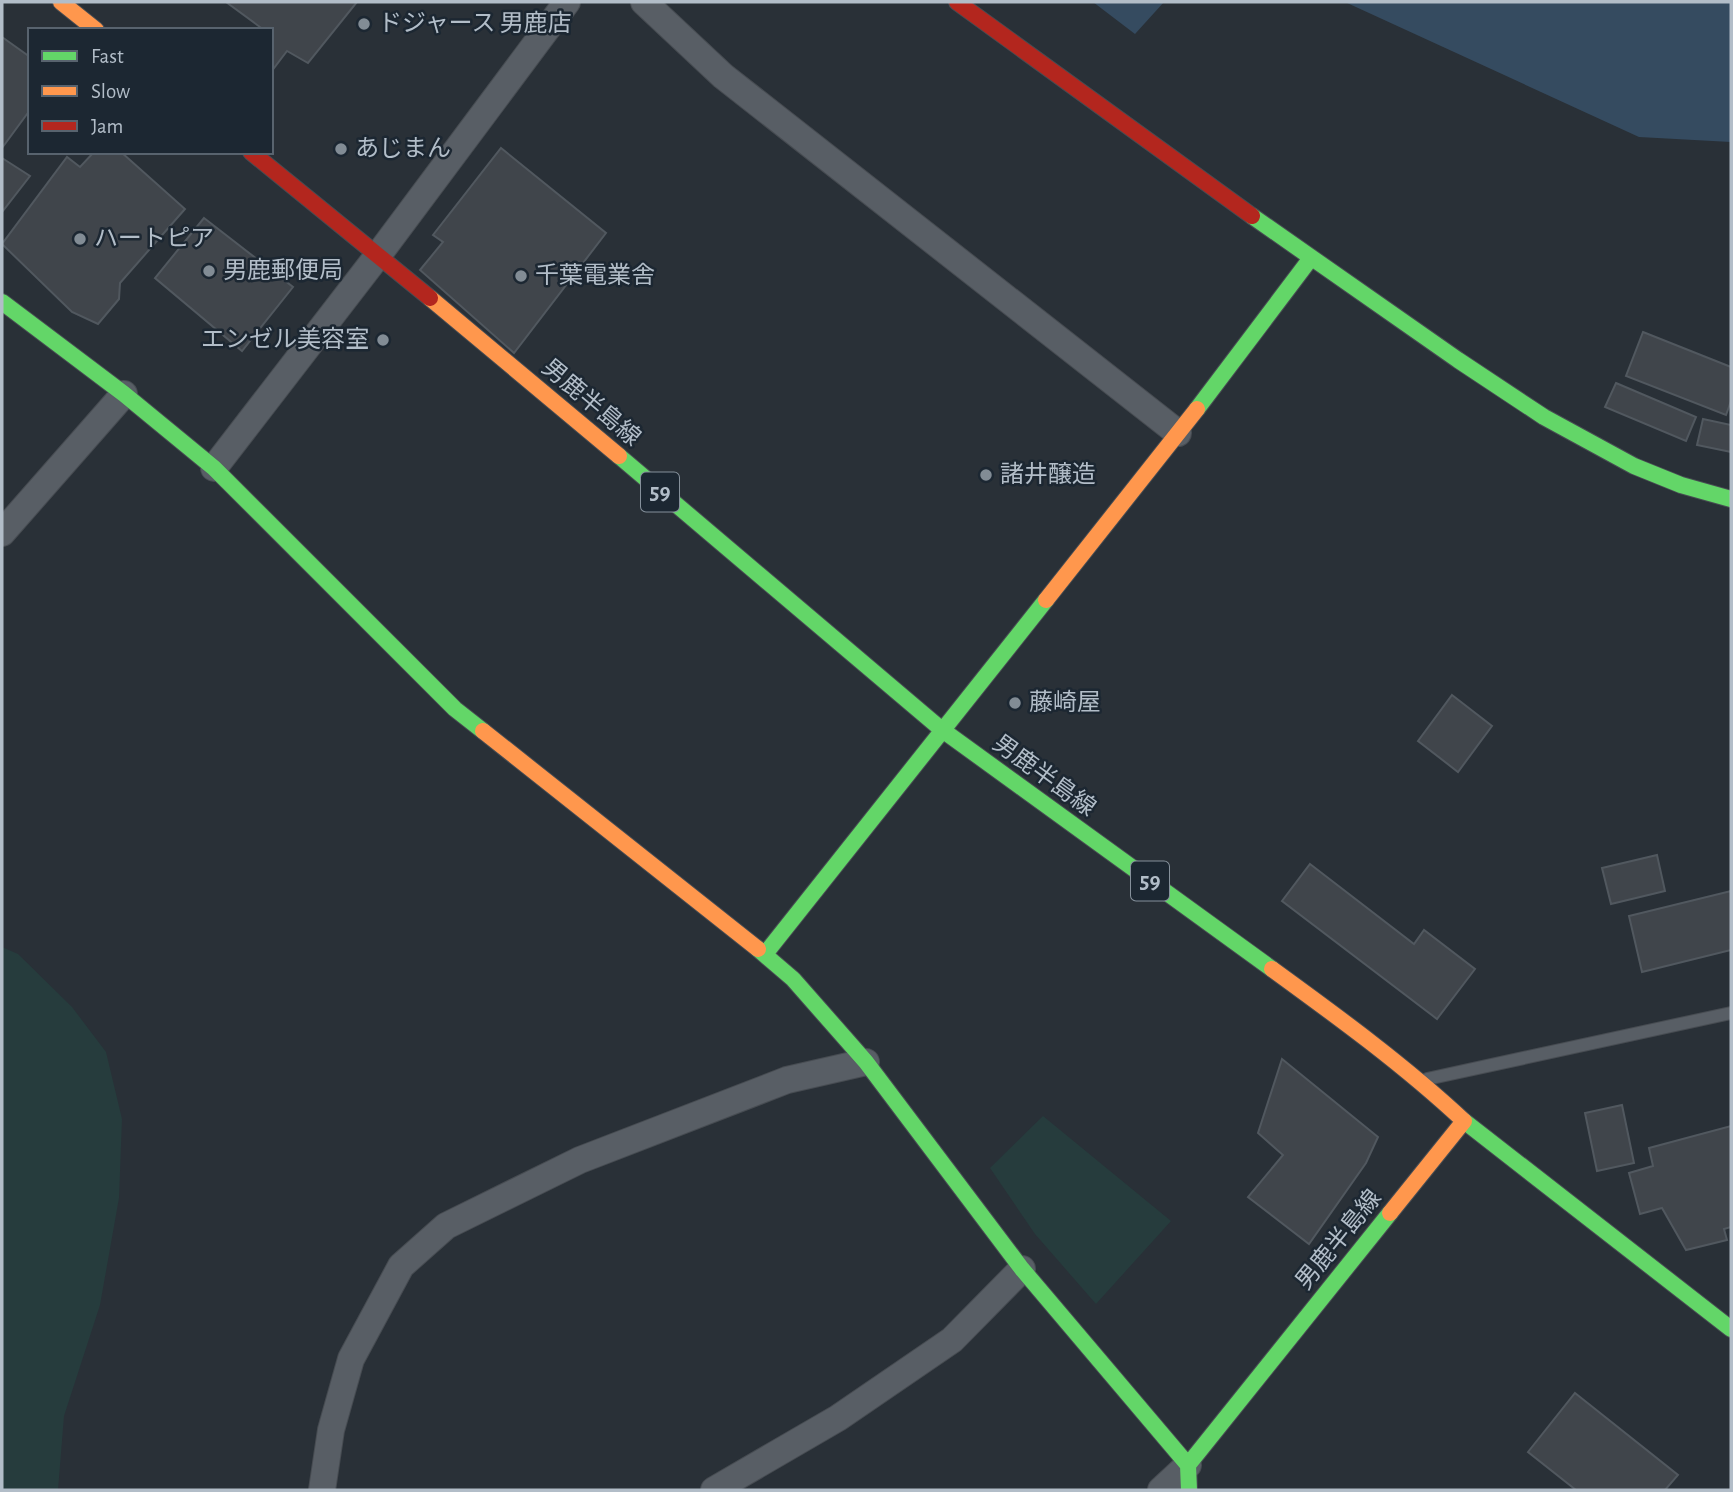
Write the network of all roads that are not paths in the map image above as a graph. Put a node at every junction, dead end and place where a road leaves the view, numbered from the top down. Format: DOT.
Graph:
graph roads {
  1 [pos="61,2"];
  2 [pos="567,2"];
  3 [pos="644,2"];
  4 [pos="957,2"];
  5 [pos="94,28"];
  6 [pos="254,154"];
  7 [pos="379,254"];
  8 [pos="1311,258"];
  9 [pos="2,302"];
  10 [pos="124,394"];
  11 [pos="1178,433"];
  12 [pos="214,468"];
  13 [pos="1731,499"];
  14 [pos="2,533"];
  15 [pos="941,729"];
  16 [pos="765,954"];
  17 [pos="1731,1013"];
  18 [pos="866,1062"];
  19 [pos="1420,1080"];
  20 [pos="1464,1121"];
  21 [pos="1022,1269"];
  22 [pos="1731,1329"];
  23 [pos="1188,1478"];
  24 [pos="322,1490"];
  25 [pos="714,1490"];
  26 [pos="1161,1490"];
  1 -- 5 [label="street"];
  2 -- 7 [label="street"];
  3 -- 11 [label="street"];
  4 -- 8 [label="street"];
  6 -- 7 [label="street, 男鹿半島線 / 59"];
  7 -- 12 [label="street"];
  7 -- 15 [label="street, 男鹿半島線 / 59"];
  8 -- 11 [label="street"];
  8 -- 13 [label="street"];
  9 -- 10 [label="street"];
  10 -- 12 [label="street"];
  10 -- 14 [label="street"];
  11 -- 15 [label="street"];
  12 -- 16 [label="street"];
  15 -- 16 [label="street"];
  15 -- 19 [label="street, 男鹿半島線 / 59"];
  16 -- 18 [label="street"];
  17 -- 19 [label="lane"];
  18 -- 21 [label="street"];
  18 -- 24 [label="street"];
  19 -- 20 [label="street, 男鹿半島線 / 59"];
  20 -- 22 [label="street"];
  20 -- 23 [label="street, 男鹿半島線"];
  21 -- 23 [label="street"];
  21 -- 25 [label="street"];
  23 -- 26 [label="street"];
}
